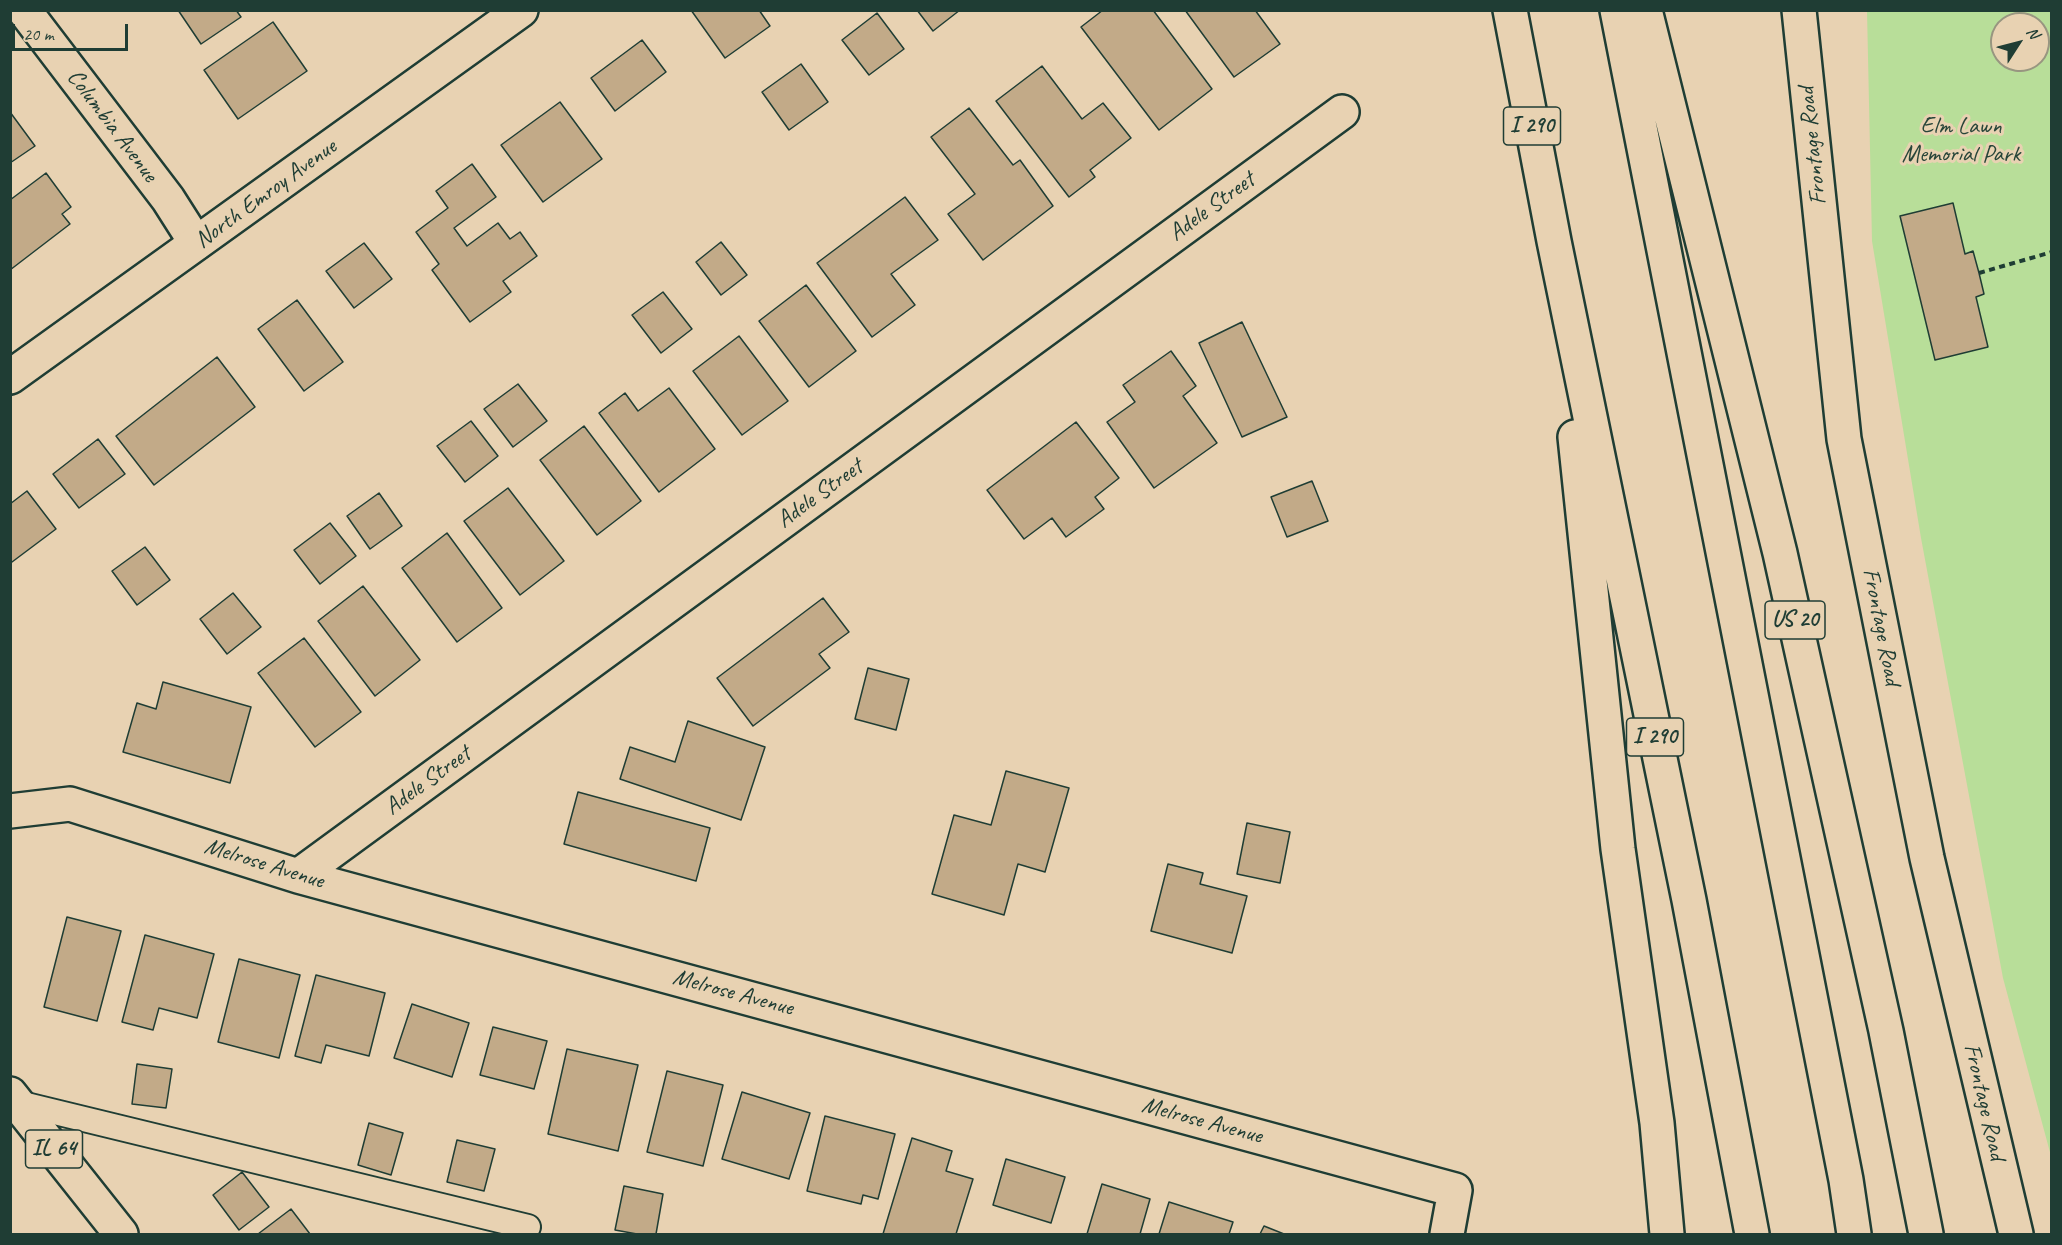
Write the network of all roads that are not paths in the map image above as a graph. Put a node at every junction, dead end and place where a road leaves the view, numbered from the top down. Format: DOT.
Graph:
graph roads {
  1 [pos="24,10"];
  2 [pos="521,10"];
  3 [pos="1510,10"];
  4 [pos="1617,10"];
  5 [pos="1645,10"];
  6 [pos="1799,10"];
  7 [pos="1342,112"];
  8 [pos="1554,241"];
  9 [pos="196,243"];
  10 [pos="10,377"];
  11 [pos="10,811"];
  12 [pos="298,876"];
  13 [pos="14,1098"];
  14 [pos="528,1227"];
  15 [pos="121,1234"];
  16 [pos="1447,1234"];
  17 [pos="1667,1234"];
  18 [pos="1752,1234"];
  19 [pos="1854,1234"];
  20 [pos="1926,1234"];
  21 [pos="2016,1234"];
  1 -- 9 [label="main road, Columbia Avenue"];
  2 -- 9 [label="main road, North Emroy Avenue"];
  3 -- 8 [label="main road, I 290"];
  4 -- 19 [label="main road"];
  5 -- 20 [label="main road, US 20"];
  6 -- 21 [label="main road, Frontage Road"];
  7 -- 12 [label="main road, Adele Street"];
  8 -- 17 [label="main road"];
  8 -- 18 [label="main road, I 290"];
  9 -- 10 [label="main road, North Emroy Avenue"];
  11 -- 12 [label="main road, Melrose Avenue"];
  12 -- 16 [label="main road, Melrose Avenue"];
  13 -- 14 [label="lane"];
  13 -- 15 [label="main road, IL 64"];
}
